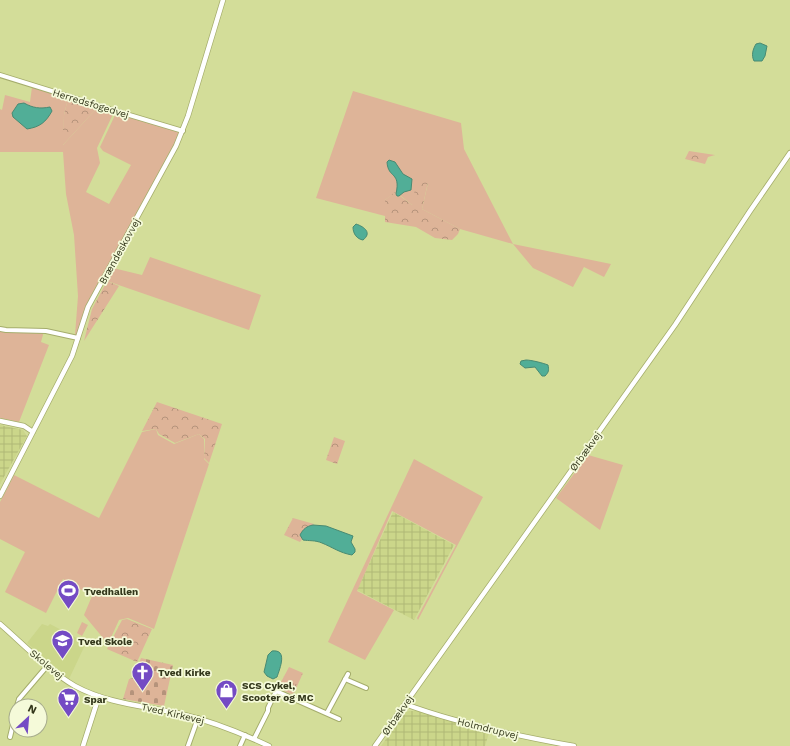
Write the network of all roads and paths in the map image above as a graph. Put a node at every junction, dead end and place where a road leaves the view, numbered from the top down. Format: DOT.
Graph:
graph roads {
  1 [pos="223,0"];
  2 [pos="0,74"];
  3 [pos="183,131"];
  4 [pos="790,152"];
  5 [pos="0,329"];
  6 [pos="78,338"];
  7 [pos="0,421"];
  8 [pos="33,432"];
  9 [pos="0,496"];
  10 [pos="0,624"];
  11 [pos="48,666"];
  12 [pos="348,674"];
  13 [pos="345,679"];
  14 [pos="366,688"];
  15 [pos="99,696"];
  16 [pos="20,698"];
  17 [pos="405,704"];
  18 [pos="327,713"];
  19 [pos="198,718"];
  20 [pos="339,719"];
  21 [pos="245,735"];
  22 [pos="254,739"];
  23 [pos="83,746"];
  24 [pos="188,746"];
  25 [pos="240,746"];
  26 [pos="269,746"];
  27 [pos="375,746"];
  28 [pos="574,746"];
  1 -- 3 [label="street, Brændeskovvej"];
  2 -- 3 [label="street, Herredsfogedvej"];
  3 -- 6 [label="street, Brændeskovvej"];
  4 -- 17 [label="street, Ørbækvej"];
  5 -- 6 [label="street"];
  6 -- 8 [label="street, Brændeskovvej"];
  7 -- 8 [label="street"];
  8 -- 9 [label="street, Brændeskovvej"];
  10 -- 11 [label="street, Skolevej"];
  11 -- 15 [label="street, Skolevej"];
  11 -- 16 [label="street"];
  12 -- 13 [label="street"];
  13 -- 14 [label="street"];
  13 -- 18 [label="street"];
  15 -- 19 [label="street, Tved Kirkevej"];
  15 -- 23 [label="street"];
  17 -- 27 [label="street, Ørbækvej"];
  17 -- 28 [label="street, Holmdrupvej"];
  18 -- 20 [label="street"];
  18 -- 22 [label="street"];
  19 -- 21 [label="street, Tved Kirkevej"];
  19 -- 24 [label="street"];
  21 -- 22 [label="street, Tved Kirkevej"];
  21 -- 25 [label="street"];
  22 -- 26 [label="street, Tved Kirkevej"];
}
